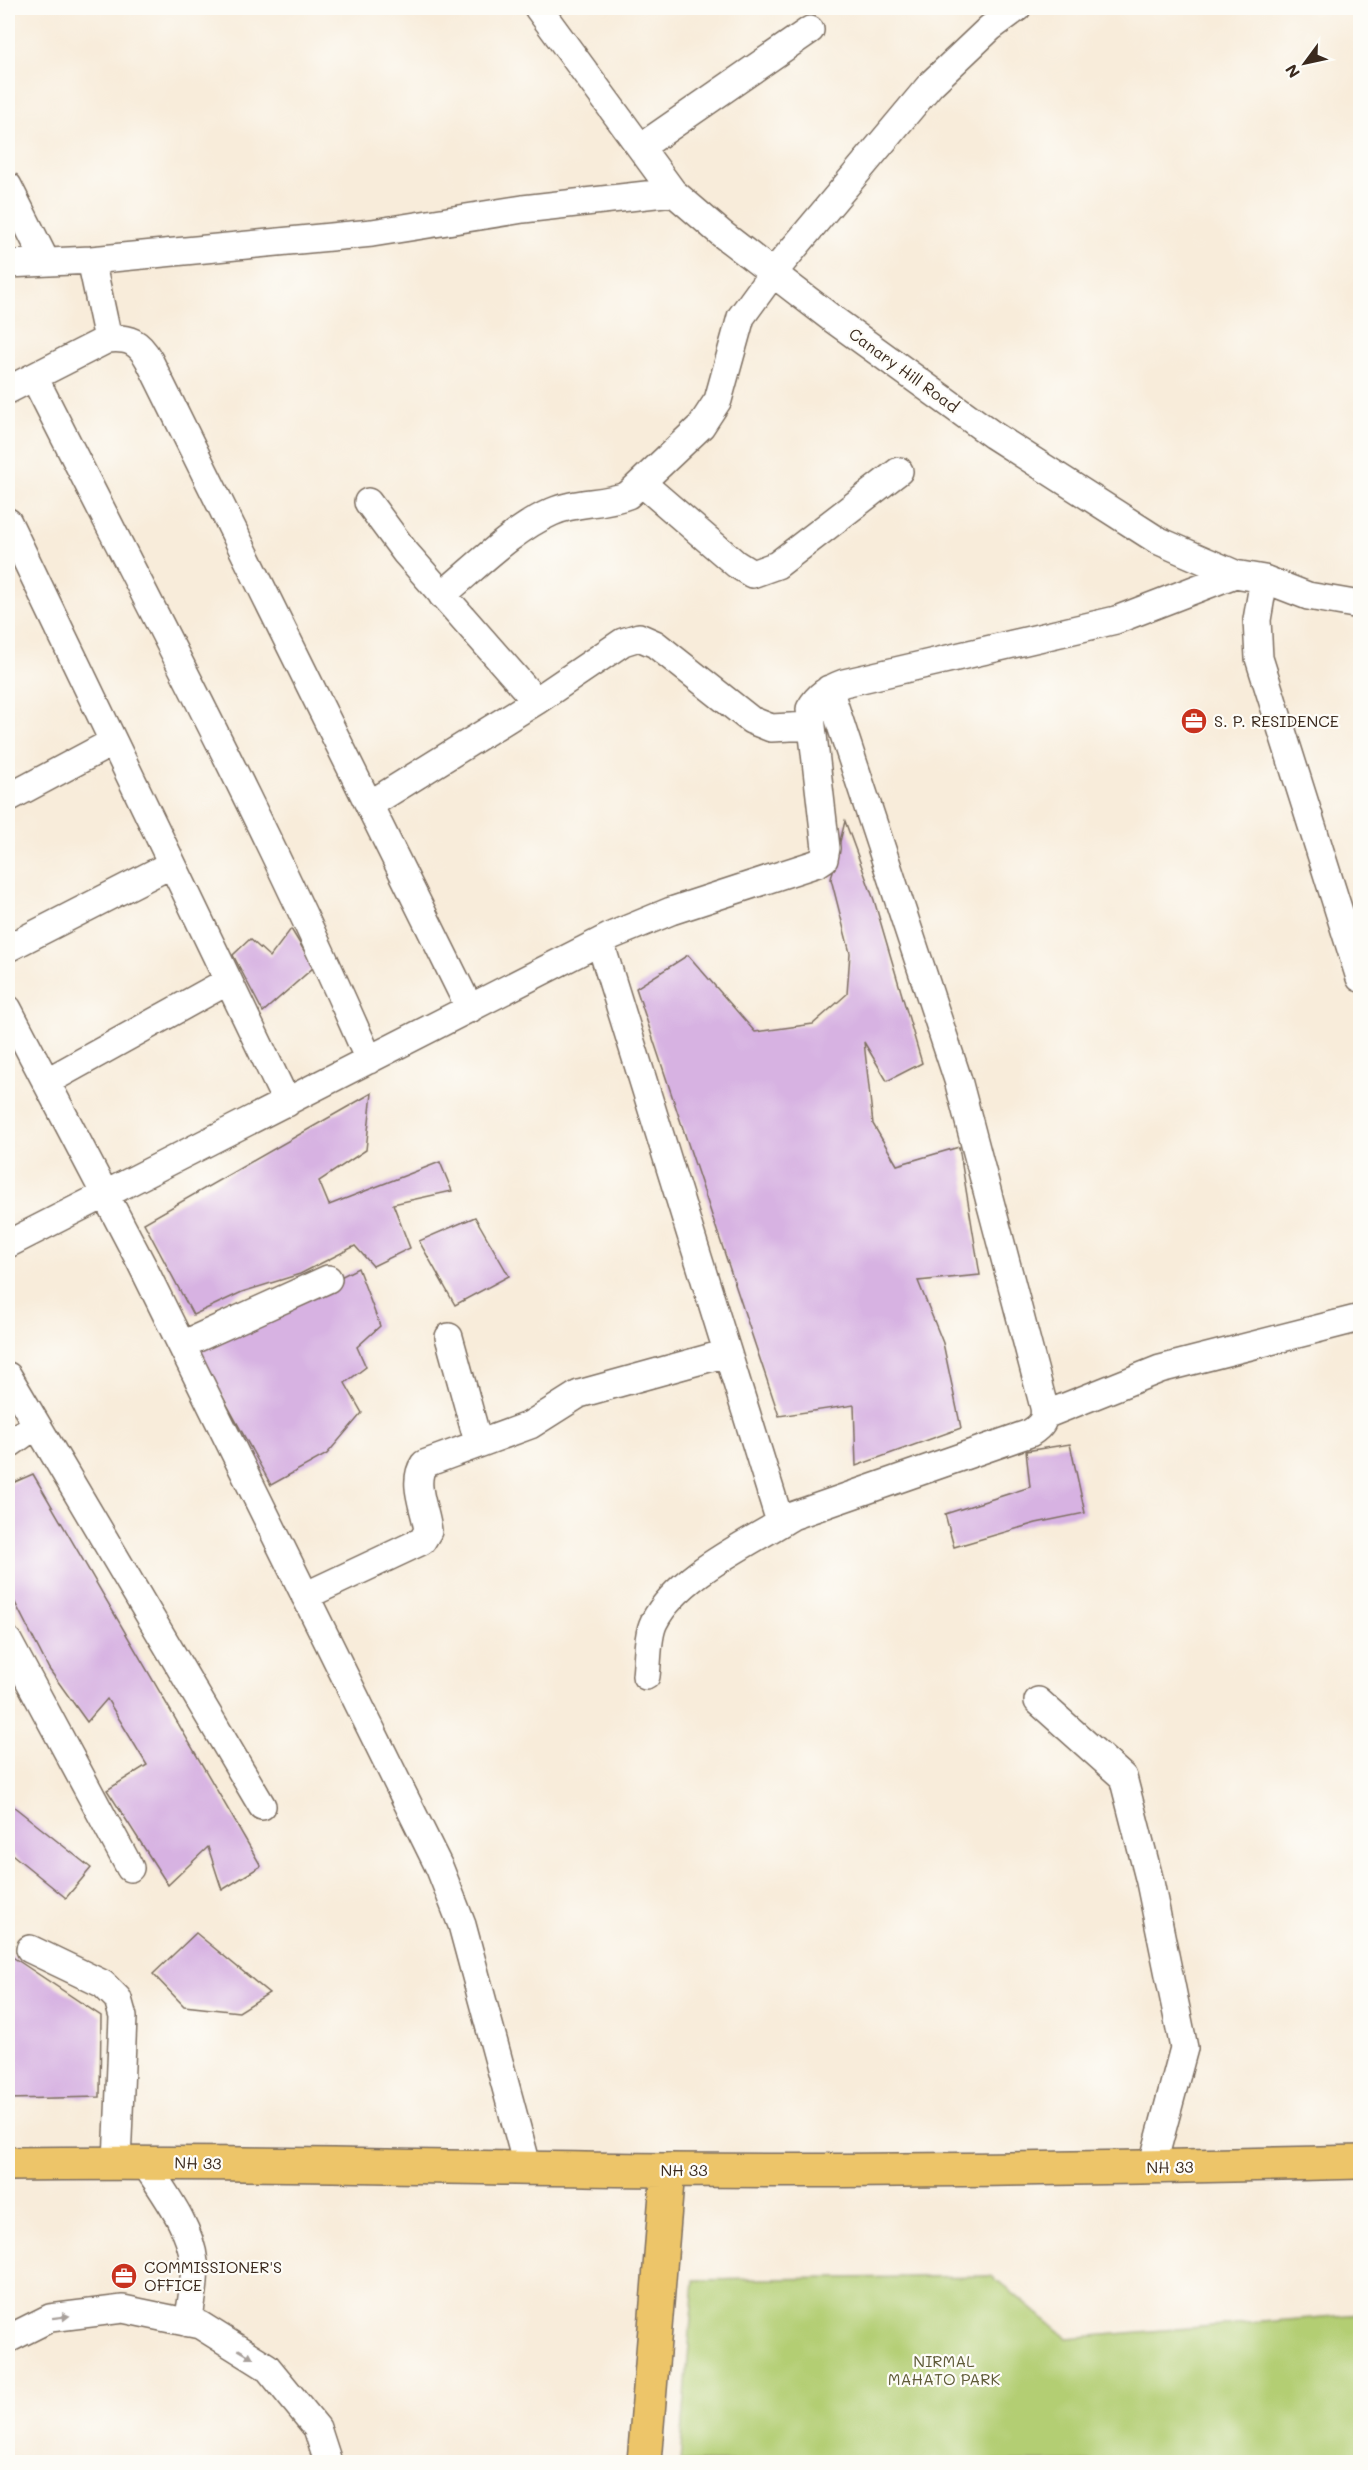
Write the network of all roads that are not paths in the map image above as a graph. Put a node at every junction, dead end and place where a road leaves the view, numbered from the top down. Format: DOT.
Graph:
graph roads {
  1 [pos="538,8"];
  2 [pos="1017,8"];
  3 [pos="810,30"];
  4 [pos="640,147"];
  5 [pos="8,186"];
  6 [pos="673,192"];
  7 [pos="91,260"];
  8 [pos="46,262"];
  9 [pos="8,264"];
  10 [pos="773,273"];
  11 [pos="108,339"];
  12 [pos="34,376"];
  13 [pos="8,390"];
  14 [pos="899,471"];
  15 [pos="642,483"];
  16 [pos="368,502"];
  17 [pos="8,522"];
  18 [pos="17,565"];
  19 [pos="1235,574"];
  20 [pos="1264,579"];
  21 [pos="442,595"];
  22 [pos="1360,605"];
  23 [pos="829,689"];
  24 [pos="536,701"];
  25 [pos="810,726"];
  26 [pos="113,742"];
  27 [pos="8,798"];
  28 [pos="369,805"];
  29 [pos="172,864"];
  30 [pos="600,942"];
  31 [pos="8,948"];
  32 [pos="1360,978"];
  33 [pos="228,981"];
  34 [pos="8,1008"];
  35 [pos="470,1009"];
  36 [pos="15,1044"];
  37 [pos="369,1060"];
  38 [pos="46,1082"];
  39 [pos="287,1103"];
  40 [pos="105,1192"];
  41 [pos="9,1240"];
  42 [pos="328,1279"];
  43 [pos="1360,1318"];
  44 [pos="449,1337"];
  45 [pos="182,1346"];
  46 [pos="727,1353"];
  47 [pos="8,1376"];
  48 [pos="1045,1415"];
  49 [pos="36,1425"];
  50 [pos="478,1442"];
  51 [pos="8,1445"];
  52 [pos="792,1516"];
  53 [pos="305,1596"];
  54 [pos="8,1641"];
  55 [pos="646,1676"];
  56 [pos="1038,1701"];
  57 [pos="262,1806"];
  58 [pos="130,1868"];
  59 [pos="30,1949"];
  60 [pos="131,2162"];
  61 [pos="1360,2162"];
  62 [pos="8,2164"];
  63 [pos="1152,2168"];
  64 [pos="528,2169"];
  65 [pos="668,2170"];
  66 [pos="188,2323"];
  67 [pos="8,2339"];
  68 [pos="328,2463"];
  69 [pos="644,2463"];
  1 -- 4 [label="street, Canary Hill Road"];
  2 -- 10 [label="street"];
  3 -- 4 [label="street"];
  4 -- 6 [label="street, Canary Hill Road"];
  5 -- 8 [label="street"];
  6 -- 7 [label="street"];
  6 -- 10 [label="street, Canary Hill Road"];
  7 -- 8 [label="street"];
  7 -- 11 [label="street"];
  8 -- 9 [label="street"];
  10 -- 15 [label="street"];
  10 -- 19 [label="street, Canary Hill Road"];
  11 -- 12 [label="street"];
  11 -- 28 [label="street"];
  12 -- 13 [label="street"];
  12 -- 37 [label="street"];
  14 -- 15 [label="street"];
  15 -- 21 [label="street"];
  16 -- 21 [label="street"];
  17 -- 18 [label="street"];
  18 -- 26 [label="street"];
  19 -- 20 [label="street, Canary Hill Road"];
  19 -- 23 [label="street"];
  20 -- 22 [label="street, Canary Hill Road"];
  20 -- 32 [label="street"];
  21 -- 24 [label="street"];
  23 -- 25 [label="street"];
  23 -- 48 [label="street"];
  24 -- 25 [label="street"];
  24 -- 28 [label="street"];
  25 -- 30 [label="street"];
  26 -- 27 [label="street"];
  26 -- 29 [label="street"];
  28 -- 35 [label="street"];
  29 -- 31 [label="street"];
  29 -- 33 [label="street"];
  30 -- 35 [label="street"];
  30 -- 46 [label="street"];
  33 -- 38 [label="street"];
  33 -- 39 [label="street"];
  34 -- 36 [label="street"];
  35 -- 37 [label="street"];
  36 -- 38 [label="street"];
  37 -- 39 [label="street"];
  38 -- 40 [label="street"];
  39 -- 40 [label="street"];
  40 -- 41 [label="street"];
  40 -- 45 [label="street"];
  42 -- 45 [label="street"];
  43 -- 48 [label="street"];
  44 -- 50 [label="street"];
  45 -- 53 [label="street"];
  46 -- 50 [label="street"];
  46 -- 52 [label="street"];
  47 -- 49 [label="street"];
  48 -- 52 [label="street"];
  49 -- 51 [label="street"];
  49 -- 57 [label="street"];
  50 -- 53 [label="street"];
  52 -- 55 [label="street"];
  53 -- 64 [label="street"];
  54 -- 58 [label="street"];
  56 -- 63 [label="street"];
  59 -- 60 [label="street"];
  60 -- 62 [label="main road, NH 33"];
  60 -- 64 [label="main road, NH 33"];
  60 -- 66 [label="street"];
  61 -- 63 [label="main road, NH 33"];
  63 -- 65 [label="main road, NH 33"];
  64 -- 65 [label="main road, NH 33"];
  65 -- 69 [label="main road"];
  67 -- 66 [label="street, one-way"];
  66 -- 68 [label="street, one-way"];
}
